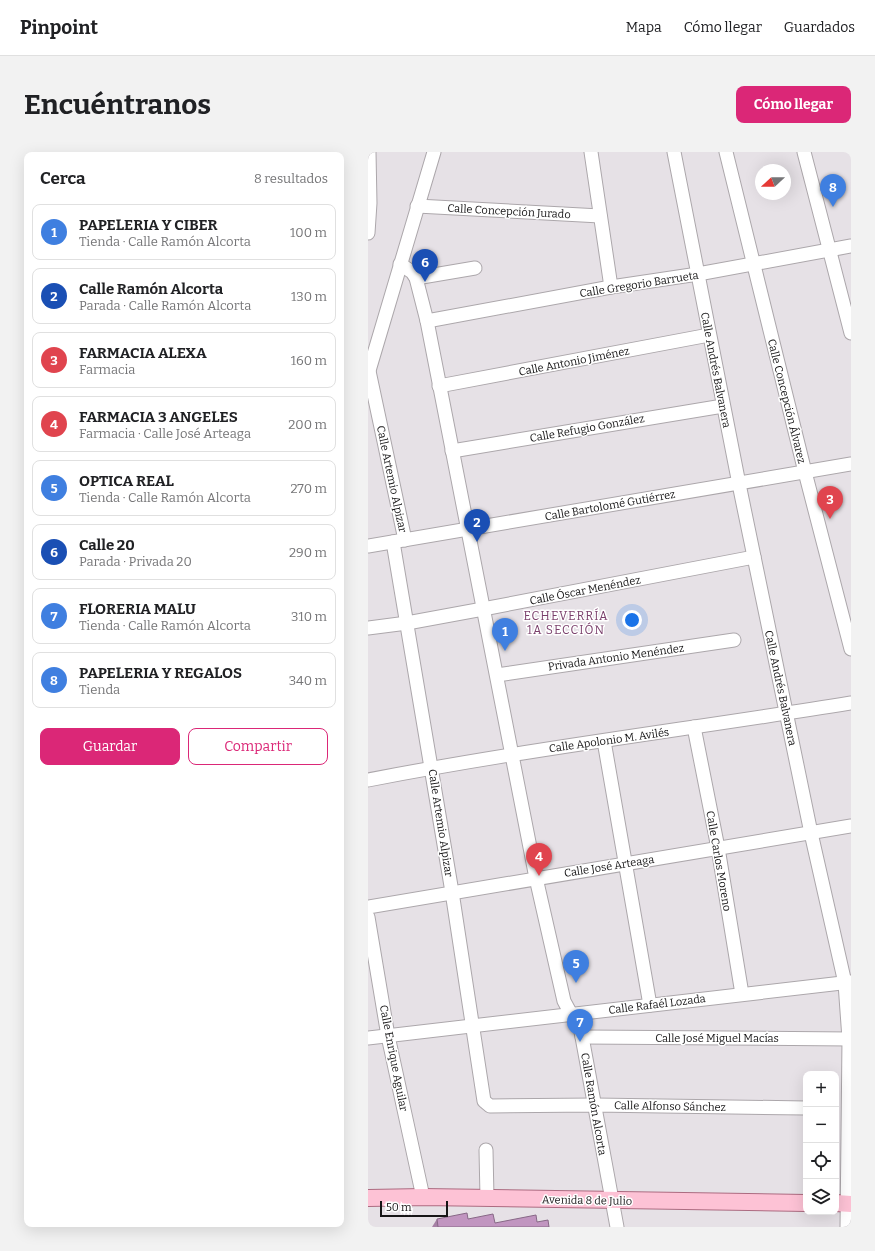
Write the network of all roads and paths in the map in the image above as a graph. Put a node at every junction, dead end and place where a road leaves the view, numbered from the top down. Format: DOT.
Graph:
graph roads {
  1 [pos="369,152"];
  2 [pos="434,152"];
  3 [pos="591,152"];
  4 [pos="674,152"];
  5 [pos="726,152"];
  6 [pos="804,152"];
  7 [pos="417,206"];
  8 [pos="600,216"];
  9 [pos="368,232"];
  10 [pos="851,246"];
  11 [pos="830,250"];
  12 [pos="400,264"];
  13 [pos="753,264"];
  14 [pos="475,268"];
  15 [pos="698,274"];
  16 [pos="416,278"];
  17 [pos="611,287"];
  18 [pos="427,321"];
  19 [pos="851,333"];
  20 [pos="709,335"];
  21 [pos="368,372"];
  22 [pos="439,386"];
  23 [pos="723,406"];
  24 [pos="452,451"];
  25 [pos="851,464"];
  26 [pos="805,472"];
  27 [pos="739,484"];
  28 [pos="468,529"];
  29 [pos="399,541"];
  30 [pos="368,546"];
  31 [pos="754,557"];
  32 [pos="484,609"];
  33 [pos="407,623"];
  34 [pos="368,628"];
  35 [pos="734,640"];
  36 [pos="851,648"];
  37 [pos="497,675"];
  38 [pos="851,703"];
  39 [pos="786,714"];
  40 [pos="694,727"];
  41 [pos="604,741"];
  42 [pos="512,754"];
  43 [pos="432,767"];
  44 [pos="368,780"];
  45 [pos="851,826"];
  46 [pos="811,833"];
  47 [pos="718,848"];
  48 [pos="625,863"];
  49 [pos="536,878"];
  50 [pos="452,892"];
  51 [pos="368,906"];
  52 [pos="368,917"];
  53 [pos="848,982"];
  54 [pos="742,994"];
  55 [pos="650,1005"];
  56 [pos="571,1014"];
  57 [pos="473,1026"];
  58 [pos="388,1036"];
  59 [pos="582,1037"];
  60 [pos="368,1038"];
  61 [pos="850,1039"];
  62 [pos="486,1104"];
  63 [pos="595,1105"];
  64 [pos="803,1108"];
  65 [pos="845,1109"];
  66 [pos="486,1150"];
  67 [pos="368,1198"];
  68 [pos="423,1198"];
  69 [pos="487,1198"];
  70 [pos="612,1200"];
  71 [pos="803,1203"];
  72 [pos="845,1203"];
  73 [pos="617,1227"];
  74 [pos="847,1227"];
  1 -- 9 [label="street"];
  2 -- 7 [label="street"];
  3 -- 8 [label="street"];
  4 -- 15 [label="street, Calle Andrés Balvanera"];
  5 -- 13 [label="street, Calle Concepción Álvarez"];
  6 -- 11 [label="street"];
  7 -- 8 [label="street, Calle Concepción Jurado"];
  7 -- 12 [label="street"];
  8 -- 17 [label="street"];
  10 -- 11 [label="street, Calle Gregorio Barrueta"];
  11 -- 13 [label="street, Calle Gregorio Barrueta"];
  11 -- 19 [label="street"];
  12 -- 16 [label="street"];
  12 -- 21 [label="street"];
  13 -- 15 [label="street, Calle Gregorio Barrueta"];
  13 -- 26 [label="street, Calle Concepción Álvarez"];
  14 -- 16 [label="street"];
  15 -- 17 [label="street, Calle Gregorio Barrueta"];
  15 -- 20 [label="street, Calle Andrés Balvanera"];
  16 -- 18 [label="street, Calle Ramón Alcorta"];
  17 -- 18 [label="street, Calle Gregorio Barrueta"];
  18 -- 22 [label="street, Calle Ramón Alcorta"];
  20 -- 22 [label="street, Calle Antonio Jiménez"];
  20 -- 23 [label="street, Calle Andrés Balvanera"];
  21 -- 29 [label="street, Calle Artemio Alpizar"];
  22 -- 24 [label="street, Calle Ramón Alcorta"];
  23 -- 24 [label="street, Calle Refugio González"];
  23 -- 27 [label="street, Calle Andrés Balvanera"];
  24 -- 28 [label="street, Calle Ramón Alcorta"];
  25 -- 26 [label="street, Calle Bartolomé Gutiérrez"];
  26 -- 27 [label="street, Calle Bartolomé Gutiérrez"];
  26 -- 36 [label="street, Calle Concepción Álvarez"];
  27 -- 28 [label="street, Calle Bartolomé Gutiérrez"];
  27 -- 31 [label="street, Calle Andrés Balvanera"];
  28 -- 29 [label="street, Calle Bartolomé Gutiérrez"];
  28 -- 32 [label="street, Calle Ramón Alcorta"];
  29 -- 30 [label="street, Calle Bartolomé Gutiérrez"];
  29 -- 33 [label="street, Calle Artemio Alpizar"];
  31 -- 32 [label="street, Calle Óscar Menéndez"];
  31 -- 39 [label="street, Calle Andrés Balvanera"];
  32 -- 33 [label="street, Calle Óscar Menéndez"];
  32 -- 37 [label="street, Calle Ramón Alcorta"];
  33 -- 34 [label="street, Calle Óscar Menéndez"];
  33 -- 43 [label="street, Calle Artemio Alpizar"];
  35 -- 37 [label="street, Privada Antonio Menéndez"];
  37 -- 42 [label="street, Calle Ramón Alcorta"];
  38 -- 39 [label="street, Calle Apolonio M. Avilés"];
  39 -- 40 [label="street, Calle Apolonio M. Avilés"];
  39 -- 46 [label="street, Calle Andrés Balvanera"];
  40 -- 41 [label="street, Calle Apolonio M. Avilés"];
  40 -- 47 [label="street, Calle Carlos Moreno"];
  41 -- 42 [label="street, Calle Apolonio M. Avilés"];
  41 -- 48 [label="street"];
  42 -- 43 [label="street, Calle Apolonio M. Avilés"];
  42 -- 49 [label="street, Calle Ramón Alcorta"];
  43 -- 44 [label="street, Calle Apolonio M. Avilés"];
  43 -- 50 [label="street, Calle Artemio Alpizar"];
  45 -- 46 [label="street, Calle José Arteaga"];
  46 -- 47 [label="street, Calle José Arteaga"];
  46 -- 53 [label="street, Calle Andrés Balvanera"];
  47 -- 48 [label="street, Calle José Arteaga"];
  47 -- 54 [label="street, Calle Carlos Moreno"];
  48 -- 49 [label="street, Calle José Arteaga"];
  48 -- 55 [label="street"];
  49 -- 50 [label="street, Calle José Arteaga"];
  49 -- 56 [label="street, Calle Ramón Alcorta"];
  50 -- 51 [label="street, Calle José Arteaga"];
  50 -- 57 [label="street, Calle Artemio Alpizar"];
  52 -- 58 [label="street, Calle Enrique Aguilar"];
  53 -- 54 [label="street, Calle Rafaél Lozada"];
  53 -- 61 [label="street, Calle Andrés Balvanera"];
  54 -- 55 [label="street, Calle Rafaél Lozada"];
  55 -- 56 [label="street, Calle Rafaél Lozada"];
  56 -- 57 [label="street, Calle Rafaél Lozada"];
  56 -- 59 [label="street, Calle Ramón Alcorta"];
  57 -- 58 [label="street, Calle Rafaél Lozada"];
  57 -- 62 [label="street, Calle Artemio Alpizar"];
  58 -- 60 [label="street, Calle Rafaél Lozada"];
  58 -- 68 [label="street, Calle Enrique Aguilar"];
  59 -- 61 [label="street, Calle José Miguel Macías"];
  59 -- 63 [label="street, Calle Ramón Alcorta"];
  61 -- 65 [label="street, Calle Andrés Balvanera"];
  62 -- 63 [label="street, Calle Alfonso Sánchez"];
  63 -- 64 [label="street, Calle Alfonso Sánchez"];
  63 -- 70 [label="street, Calle Ramón Alcorta"];
  65 -- 72 [label="street, Calle Andrés Balvanera"];
  66 -- 69 [label="street"];
  67 -- 68 [label="main road, Avenida 8 de Julio"];
  68 -- 69 [label="main road, Avenida 8 de Julio"];
  69 -- 70 [label="main road, Avenida 8 de Julio"];
  70 -- 71 [label="main road, Avenida 8 de Julio"];
  70 -- 73 [label="street, Calle Ramón Alcorta"];
  72 -- 74 [label="street, Calle Andrés Balvanera"];
}
